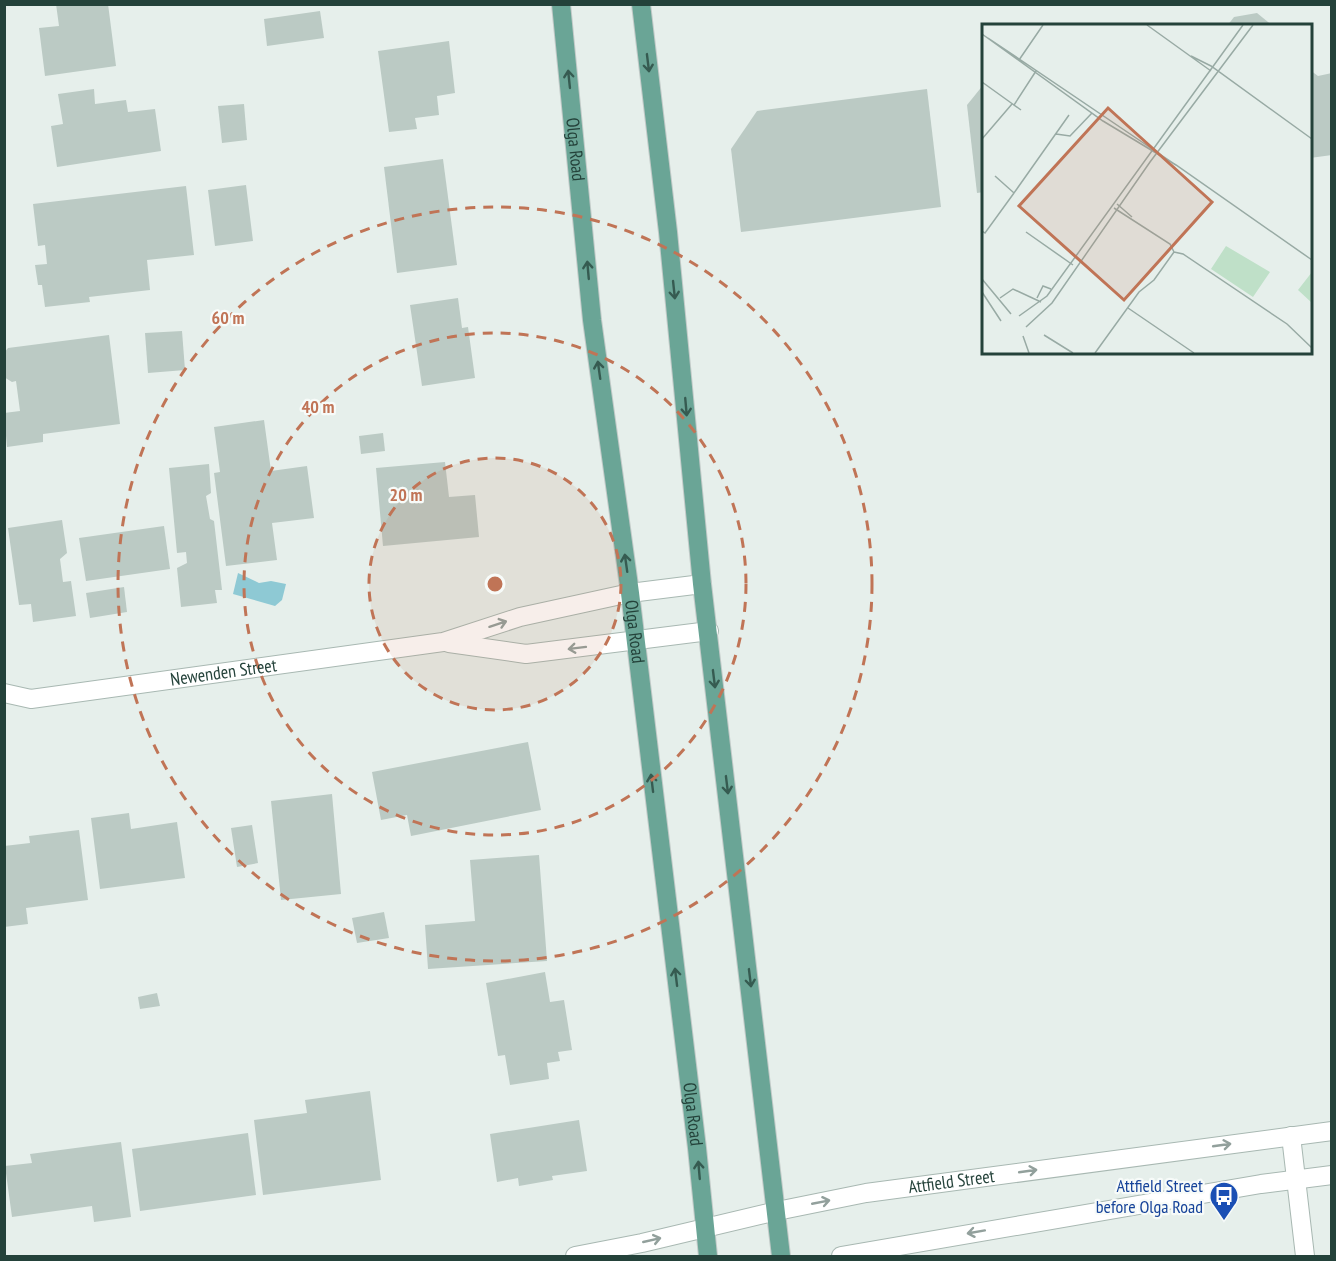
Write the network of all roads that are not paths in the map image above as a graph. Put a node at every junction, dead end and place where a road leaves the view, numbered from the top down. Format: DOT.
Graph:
graph roads {
  1 [pos="561,4"];
  2 [pos="641,4"];
  3 [pos="702,584"];
  4 [pos="630,593"];
  5 [pos="709,631"];
  6 [pos="443,642"];
  7 [pos="635,642"];
  8 [pos="4,693"];
  9 [pos="1332,1131"];
  10 [pos="1292,1136"];
  11 [pos="1332,1175"];
  12 [pos="1298,1179"];
  13 [pos="777,1211"];
  14 [pos="705,1228"];
  15 [pos="575,1257"];
  16 [pos="708,1257"];
  17 [pos="782,1257"];
  18 [pos="841,1257"];
  19 [pos="1305,1257"];
  4 -- 1 [label="main road, Olga Road, one-way"];
  2 -- 3 [label="main road, one-way"];
  3 -- 4 [label="street, Newenden Street"];
  3 -- 5 [label="main road"];
  6 -- 4 [label="street, Newenden Street, one-way"];
  4 -- 7 [label="main road, Olga Road"];
  5 -- 7 [label="street, Newenden Street"];
  5 -- 13 [label="main road, one-way"];
  7 -- 6 [label="street, Newenden Street, one-way"];
  6 -- 8 [label="street, Newenden Street"];
  14 -- 7 [label="main road, Olga Road, one-way"];
  9 -- 10 [label="street, Attfield Street"];
  10 -- 12 [label="street"];
  13 -- 10 [label="street, Attfield Street, one-way"];
  11 -- 12 [label="street"];
  12 -- 18 [label="street, one-way"];
  12 -- 19 [label="street"];
  13 -- 14 [label="street, Attfield Street"];
  13 -- 17 [label="main road"];
  15 -- 14 [label="street, Attfield Street, one-way"];
  14 -- 16 [label="main road, Olga Road"];
}
